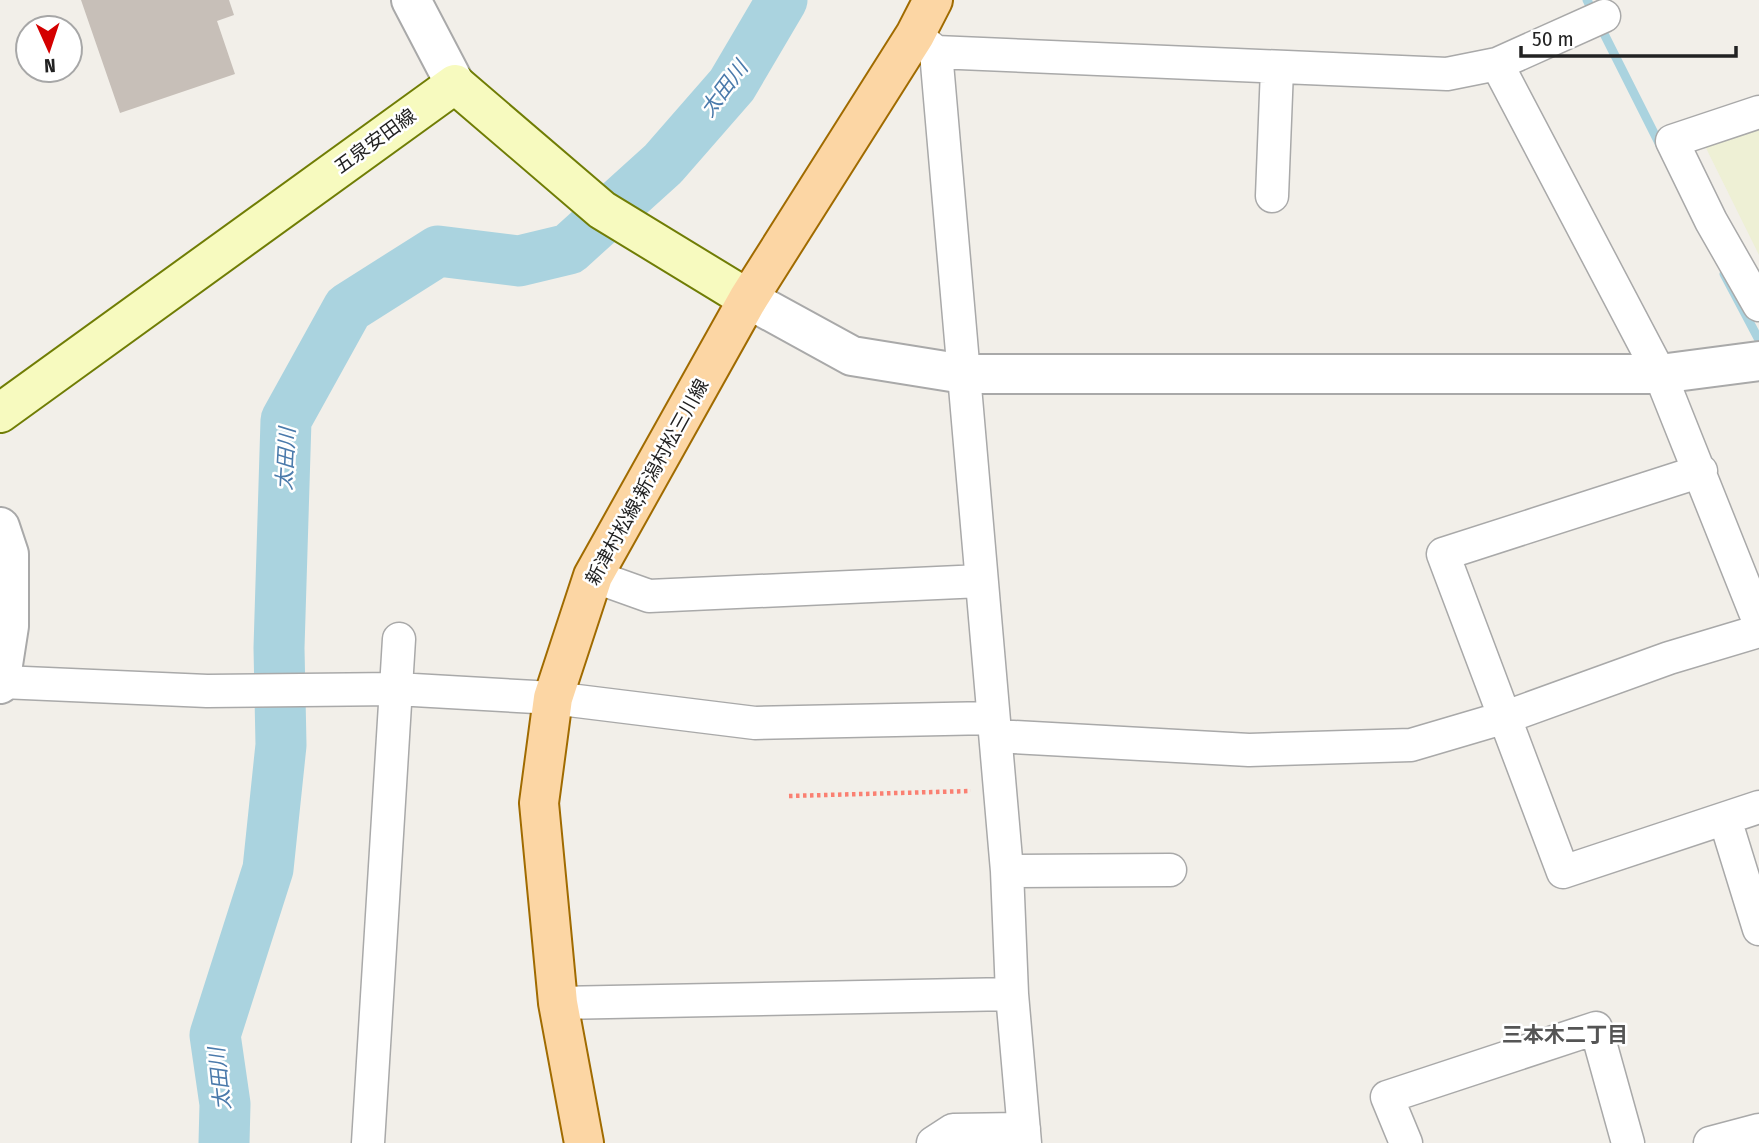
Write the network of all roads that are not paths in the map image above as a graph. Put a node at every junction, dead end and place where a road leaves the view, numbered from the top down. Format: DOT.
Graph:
graph roads {
  1 [pos="411,0"];
  2 [pos="933,0"];
  3 [pos="1604,16"];
  4 [pos="925,43"];
  5 [pos="1497,64"];
  6 [pos="1277,68"];
  7 [pos="455,84"];
  8 [pos="1759,112"];
  9 [pos="1272,196"];
  10 [pos="748,299"];
  11 [pos="1759,304"];
  12 [pos="1759,361"];
  13 [pos="964,374"];
  14 [pos="1660,374"];
  15 [pos="0,413"];
  16 [pos="1701,471"];
  17 [pos="0,527"];
  18 [pos="593,576"];
  19 [pos="981,581"];
  20 [pos="1759,622"];
  21 [pos="1759,631"];
  22 [pos="398,639"];
  23 [pos="1,683"];
  24 [pos="387,689"];
  25 [pos="554,698"];
  26 [pos="1506,717"];
  27 [pos="994,727"];
  28 [pos="1759,807"];
  29 [pos="1725,819"];
  30 [pos="1170,870"];
  31 [pos="1007,871"];
  32 [pos="1759,929"];
  33 [pos="1012,994"];
  34 [pos="558,1003"];
  35 [pos="1759,1130"];
  36 [pos="1024,1136"];
  37 [pos="368,1143"];
  38 [pos="584,1143"];
  39 [pos="933,1143"];
  40 [pos="1406,1143"];
  41 [pos="1628,1143"];
  42 [pos="1710,1143"];
  1 -- 7 [label="street"];
  2 -- 4 [label="main road, 新津村松線;新潟村松三川線"];
  3 -- 5 [label="street"];
  4 -- 6 [label="street"];
  4 -- 10 [label="main road, 新津村松線;新潟村松三川線"];
  4 -- 13 [label="street"];
  5 -- 6 [label="street"];
  5 -- 14 [label="street"];
  6 -- 9 [label="street"];
  7 -- 10 [label="main road"];
  7 -- 15 [label="main road, 五泉安田線"];
  8 -- 11 [label="street"];
  10 -- 13 [label="street"];
  10 -- 18 [label="main road, 新津村松線;新潟村松三川線"];
  12 -- 14 [label="street"];
  13 -- 14 [label="street"];
  13 -- 19 [label="street"];
  14 -- 16 [label="street"];
  16 -- 20 [label="street"];
  16 -- 26 [label="street"];
  17 -- 23 [label="street"];
  18 -- 19 [label="street"];
  18 -- 25 [label="main road, 新津村松線;新潟村松三川線"];
  19 -- 27 [label="street"];
  21 -- 26 [label="street"];
  22 -- 24 [label="street"];
  23 -- 24 [label="street"];
  24 -- 25 [label="street"];
  24 -- 37 [label="street"];
  25 -- 27 [label="street"];
  25 -- 34 [label="main road, 新津村松線;新潟村松三川線"];
  26 -- 27 [label="street"];
  26 -- 29 [label="street"];
  27 -- 31 [label="street"];
  28 -- 29 [label="street"];
  29 -- 32 [label="street"];
  30 -- 31 [label="street"];
  31 -- 33 [label="street"];
  33 -- 34 [label="street"];
  33 -- 36 [label="street"];
  34 -- 38 [label="main road, 新津村松線;新潟村松三川線"];
  35 -- 42 [label="street"];
  36 -- 39 [label="street"];
  40 -- 41 [label="street"];
}
